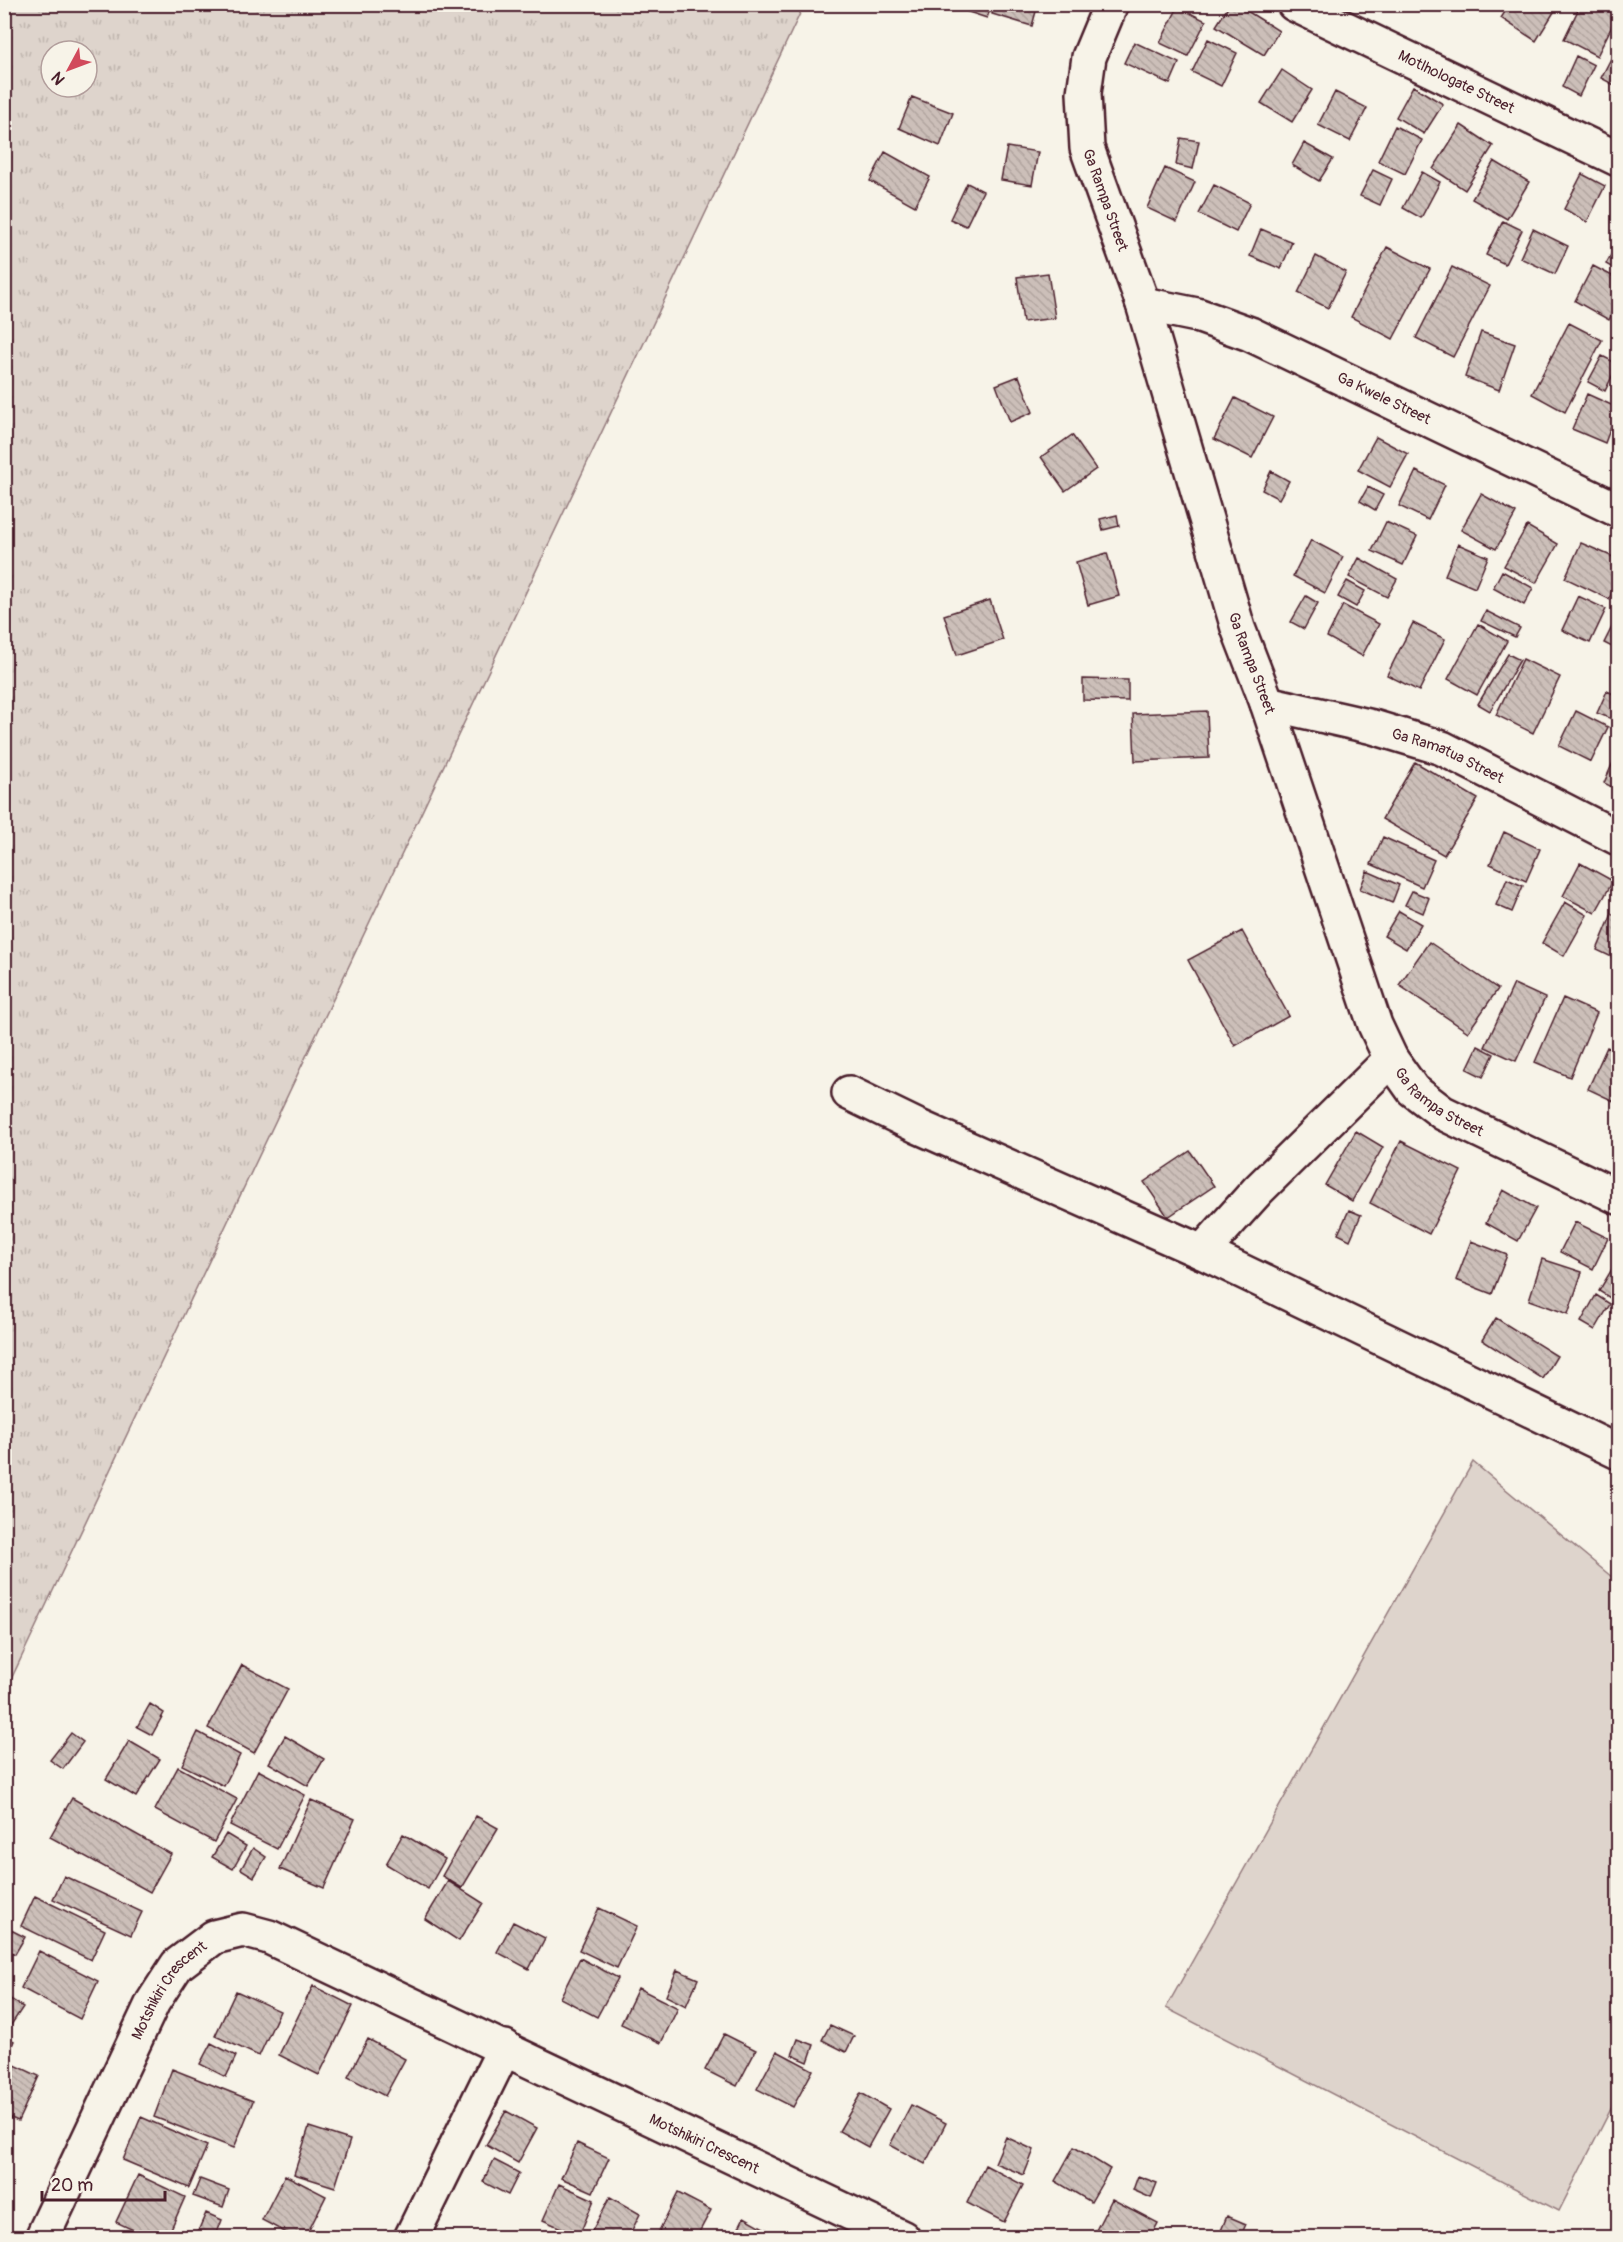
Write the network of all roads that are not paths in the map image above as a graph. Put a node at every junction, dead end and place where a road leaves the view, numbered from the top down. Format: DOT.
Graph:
graph roads {
  1 [pos="1112,4"];
  2 [pos="1294,4"];
  3 [pos="1618,159"];
  4 [pos="1143,304"];
  5 [pos="1618,510"];
  6 [pos="1267,703"];
  7 [pos="1618,838"];
  8 [pos="1391,1059"];
  9 [pos="849,1093"];
  10 [pos="1618,1197"];
  11 [pos="1202,1252"];
  12 [pos="1618,1452"];
  13 [pos="505,2047"];
  14 [pos="42,2238"];
  15 [pos="411,2238"];
  16 [pos="903,2238"];
  1 -- 4 [label="street, Ga Rampa Street"];
  2 -- 3 [label="street, Motlhologate Street"];
  4 -- 5 [label="street, Ga Kwele Street"];
  4 -- 6 [label="street, Ga Rampa Street"];
  6 -- 7 [label="street, Ga Ramatua Street"];
  6 -- 8 [label="street, Ga Rampa Street"];
  8 -- 10 [label="street, Ga Rampa Street"];
  8 -- 11 [label="street"];
  9 -- 11 [label="street"];
  11 -- 12 [label="street"];
  13 -- 14 [label="street, Motshikiri Crescent"];
  13 -- 15 [label="street"];
  13 -- 16 [label="street, Motshikiri Crescent"];
}
